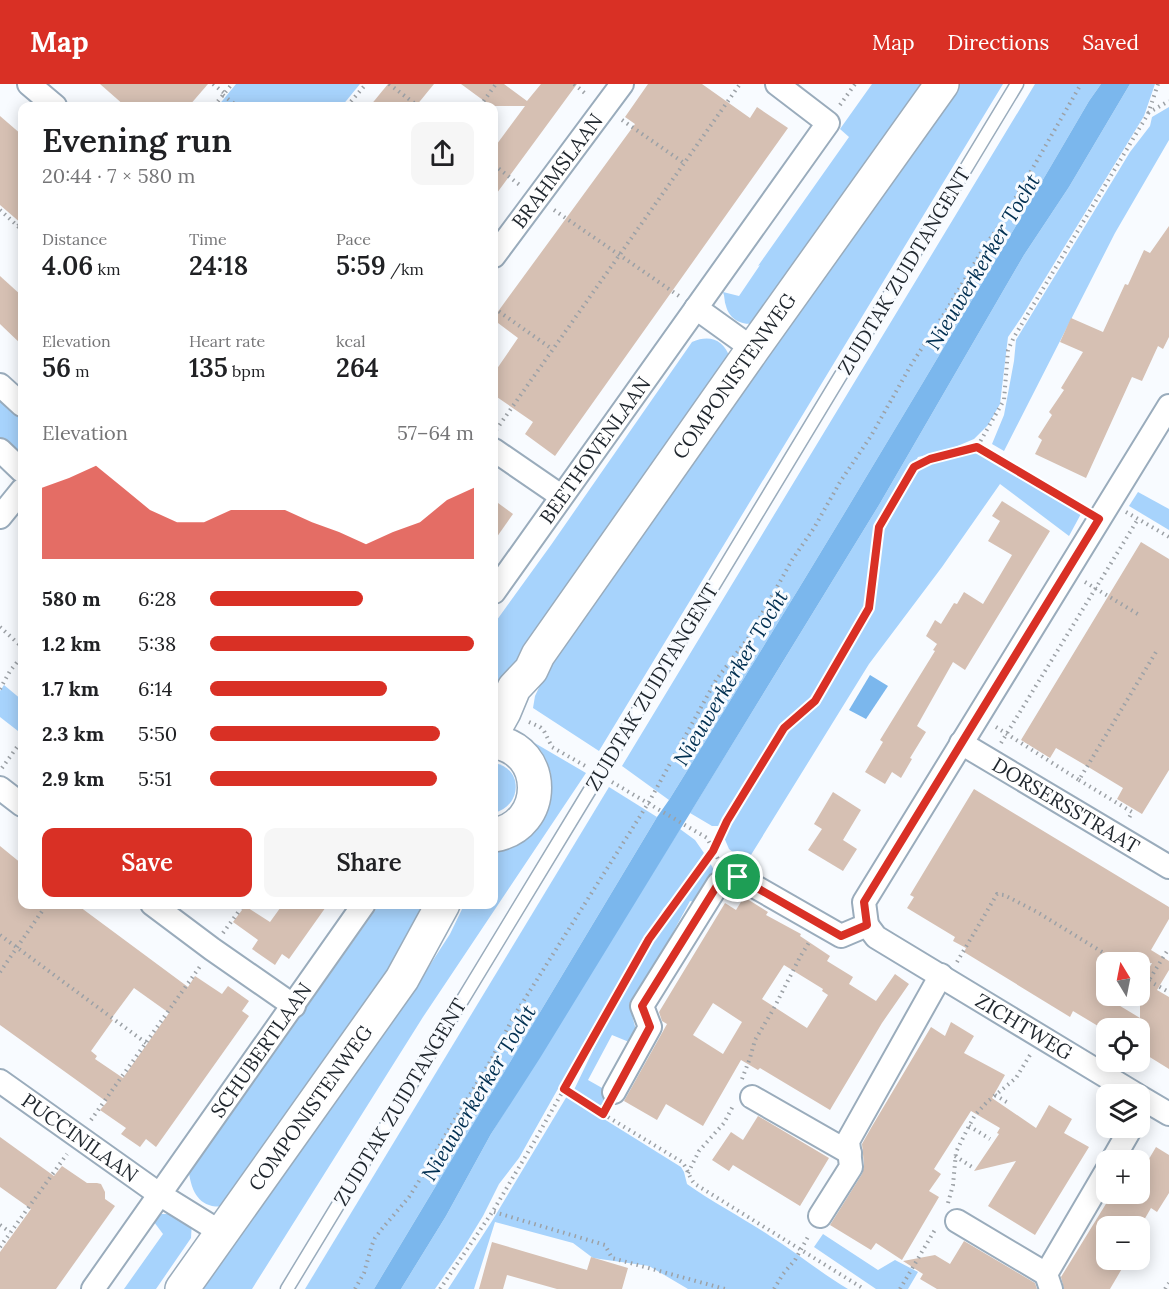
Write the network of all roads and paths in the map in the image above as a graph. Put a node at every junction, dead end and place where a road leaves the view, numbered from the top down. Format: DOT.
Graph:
graph roads {
  1 [pos="29,84"];
  2 [pos="213,84"];
  3 [pos="232,84"];
  4 [pos="366,84"];
  5 [pos="389,84"];
  6 [pos="496,84"];
  7 [pos="574,84"];
  8 [pos="622,84"];
  9 [pos="740,84"];
  10 [pos="777,84"];
  11 [pos="942,84"];
  12 [pos="1017,84"];
  13 [pos="1081,84"];
  14 [pos="1158,84"];
  15 [pos="224,94"];
  16 [pos="1169,101"];
  17 [pos="50,102"];
  18 [pos="217,102"];
  19 [pos="229,102"];
  20 [pos="350,102"];
  21 [pos="413,102"];
  22 [pos="483,102"];
  23 [pos="604,108"];
  24 [pos="1148,114"];
  25 [pos="684,163"];
  26 [pos="498,168"];
  27 [pos="537,198"];
  28 [pos="0,210"];
  29 [pos="18,226"];
  30 [pos="498,251"];
  31 [pos="620,255"];
  32 [pos="696,308"];
  33 [pos="498,311"];
  34 [pos="552,349"];
  35 [pos="753,349"];
  36 [pos="0,385"];
  37 [pos="18,401"];
  38 [pos="1169,406"];
  39 [pos="498,428"];
  40 [pos="977,447"];
  41 [pos="0,450"];
  42 [pos="498,453"];
  43 [pos="18,467"];
  44 [pos="18,495"];
  45 [pos="561,496"];
  46 [pos="1105,510"];
  47 [pos="0,517"];
  48 [pos="1138,519"];
  49 [pos="1169,537"];
  50 [pos="1067,571"];
  51 [pos="498,586"];
  52 [pos="1096,588"];
  53 [pos="1141,616"];
  54 [pos="0,627"];
  55 [pos="18,643"];
  56 [pos="1156,652"];
  57 [pos="18,661"];
  58 [pos="0,689"];
  59 [pos="978,715"];
  60 [pos="508,725"];
  61 [pos="1007,734"];
  62 [pos="498,743"];
  63 [pos="961,743"];
  64 [pos="18,746"];
  65 [pos="991,761"];
  66 [pos="527,762"];
  67 [pos="0,772"];
  68 [pos="599,775"];
  69 [pos="0,788"];
  70 [pos="649,802"];
  71 [pos="18,803"];
  72 [pos="498,834"];
  73 [pos="713,851"];
  74 [pos="1166,859"];
  75 [pos="738,877"];
  76 [pos="44,909"];
  77 [pos="159,909"];
  78 [pos="240,909"];
  79 [pos="361,909"];
  80 [pos="438,911"];
  81 [pos="867,925"];
  82 [pos="0,934"];
  83 [pos="813,935"];
  84 [pos="219,939"];
  85 [pos="17,948"];
  86 [pos="1169,948"];
  87 [pos="1102,952"];
  88 [pos="206,957"];
  89 [pos="947,971"];
  90 [pos="0,972"];
  91 [pos="1150,979"];
  92 [pos="1150,982"];
  93 [pos="1169,992"];
  94 [pos="294,1006"];
  95 [pos="146,1043"];
  96 [pos="1036,1047"];
  97 [pos="0,1081"];
  98 [pos="1116,1084"];
  99 [pos="564,1089"];
  100 [pos="615,1092"];
  101 [pos="743,1094"];
  102 [pos="995,1095"];
  103 [pos="1010,1104"];
  104 [pos="1150,1105"];
  105 [pos="603,1114"];
  106 [pos="1169,1114"];
  107 [pos="90,1121"];
  108 [pos="969,1126"];
  109 [pos="990,1139"];
  110 [pos="72,1146"];
  111 [pos="850,1153"];
  112 [pos="955,1156"];
  113 [pos="972,1167"];
  114 [pos="688,1173"];
  115 [pos="1096,1191"];
  116 [pos="159,1194"];
  117 [pos="493,1212"];
  118 [pos="820,1216"];
  119 [pos="947,1219"];
  120 [pos="0,1225"];
  121 [pos="10,1232"];
  122 [pos="222,1233"];
  123 [pos="0,1247"];
  124 [pos="800,1250"];
  125 [pos="1049,1281"];
  126 [pos="1169,1283"];
  127 [pos="93,1289"];
  128 [pos="182,1289"];
  129 [pos="287,1289"];
  130 [pos="355,1289"];
  131 [pos="440,1289"];
  132 [pos="725,1289"];
  133 [pos="774,1289"];
  134 [pos="864,1289"];
  135 [pos="900,1289"];
  136 [pos="1165,1289"];
  1 -- 17 [label="street"];
  2 -- 15 [label="path"];
  3 -- 15 [label="path"];
  4 -- 20 [label="path"];
  5 -- 21 [label="path"];
  6 -- 22 [label="path"];
  7 -- 23 [label="path"];
  8 -- 23 [label="street, BRAHMSLAAN"];
  9 -- 25 [label="path"];
  10 -- 32 [label="street, BEETHOVENLAAN"];
  11 -- 35 [label="main road, COMPONISTENWEG"];
  12 -- 68 [label="lane, ZUIDTAK ZUIDTANGENT"];
  13 -- 70 [label="path"];
  14 -- 24 [label="path"];
  15 -- 18 [label="path"];
  15 -- 19 [label="path"];
  16 -- 24 [label="path"];
  23 -- 25 [label="path"];
  23 -- 27 [label="street, BRAHMSLAAN"];
  24 -- 40 [label="path"];
  25 -- 31 [label="path"];
  26 -- 27 [label="path"];
  27 -- 30 [label="street, BRAHMSLAAN"];
  27 -- 31 [label="path"];
  28 -- 29 [label="path"];
  31 -- 32 [label="path"];
  31 -- 34 [label="path"];
  32 -- 35 [label="street"];
  32 -- 45 [label="street, BEETHOVENLAAN"];
  33 -- 34 [label="path"];
  34 -- 39 [label="path"];
  35 -- 60 [label="main road, COMPONISTENWEG"];
  36 -- 37 [label="street"];
  38 -- 46 [label="street"];
  40 -- 46 [label="path"];
  40 -- 73 [label="path"];
  41 -- 43 [label="street"];
  42 -- 45 [label="street"];
  44 -- 47 [label="street"];
  45 -- 51 [label="street, BEETHOVENLAAN"];
  46 -- 48 [label="path"];
  46 -- 50 [label="street"];
  48 -- 49 [label="path"];
  48 -- 52 [label="path"];
  50 -- 52 [label="path"];
  50 -- 59 [label="street"];
  52 -- 53 [label="path"];
  52 -- 61 [label="path"];
  54 -- 55 [label="path"];
  56 -- 61 [label="path"];
  57 -- 58 [label="path"];
  59 -- 61 [label="path"];
  59 -- 63 [label="street"];
  60 -- 66 [label="main road, COMPONISTENWEG"];
  60 -- 68 [label="path"];
  61 -- 65 [label="path"];
  62 -- 66 [label="main road"];
  63 -- 65 [label="street, DORSERSSTRAAT"];
  63 -- 81 [label="street"];
  64 -- 67 [label="path"];
  65 -- 74 [label="street, DORSERSSTRAAT"];
  66 -- 72 [label="main road, COMPONISTENWEG"];
  68 -- 70 [label="path"];
  68 -- 129 [label="lane, ZUIDTAK ZUIDTANGENT"];
  69 -- 71 [label="street"];
  70 -- 73 [label="path"];
  70 -- 130 [label="path"];
  73 -- 75 [label="path"];
  73 -- 99 [label="path"];
  75 -- 81 [label="street"];
  75 -- 100 [label="street"];
  76 -- 85 [label="path"];
  77 -- 94 [label="street"];
  78 -- 84 [label="path"];
  79 -- 94 [label="street, SCHUBERTLAAN"];
  80 -- 122 [label="main road, COMPONISTENWEG"];
  81 -- 89 [label="street, ZICHTWEG"];
  82 -- 85 [label="path"];
  83 -- 101 [label="path"];
  85 -- 90 [label="path"];
  85 -- 95 [label="path"];
  86 -- 91 [label="path"];
  87 -- 89 [label="path"];
  88 -- 95 [label="path"];
  89 -- 98 [label="street, ZICHTWEG"];
  89 -- 111 [label="street"];
  92 -- 93 [label="path"];
  94 -- 116 [label="street, SCHUBERTLAAN"];
  95 -- 107 [label="path"];
  96 -- 102 [label="path"];
  97 -- 116 [label="street, PUCCINILAAN"];
  99 -- 105 [label="path"];
  99 -- 117 [label="path"];
  100 -- 105 [label="path"];
  101 -- 111 [label="street"];
  101 -- 114 [label="path"];
  102 -- 103 [label="path"];
  102 -- 108 [label="path"];
  104 -- 106 [label="street, ZICHTWEG"];
  105 -- 114 [label="path"];
  108 -- 109 [label="path"];
  108 -- 112 [label="path"];
  110 -- 121 [label="path"];
  111 -- 118 [label="street"];
  112 -- 113 [label="path"];
  112 -- 119 [label="path"];
  114 -- 124 [label="path"];
  115 -- 125 [label="street"];
  116 -- 122 [label="street"];
  116 -- 127 [label="street, SCHUBERTLAAN"];
  117 -- 131 [label="path"];
  117 -- 132 [label="path"];
  118 -- 124 [label="path"];
  119 -- 125 [label="street"];
  119 -- 135 [label="path"];
  120 -- 121 [label="path"];
  121 -- 123 [label="path"];
  122 -- 128 [label="main road, COMPONISTENWEG"];
  124 -- 133 [label="path"];
  124 -- 134 [label="path"];
  126 -- 136 [label="path"];
}
